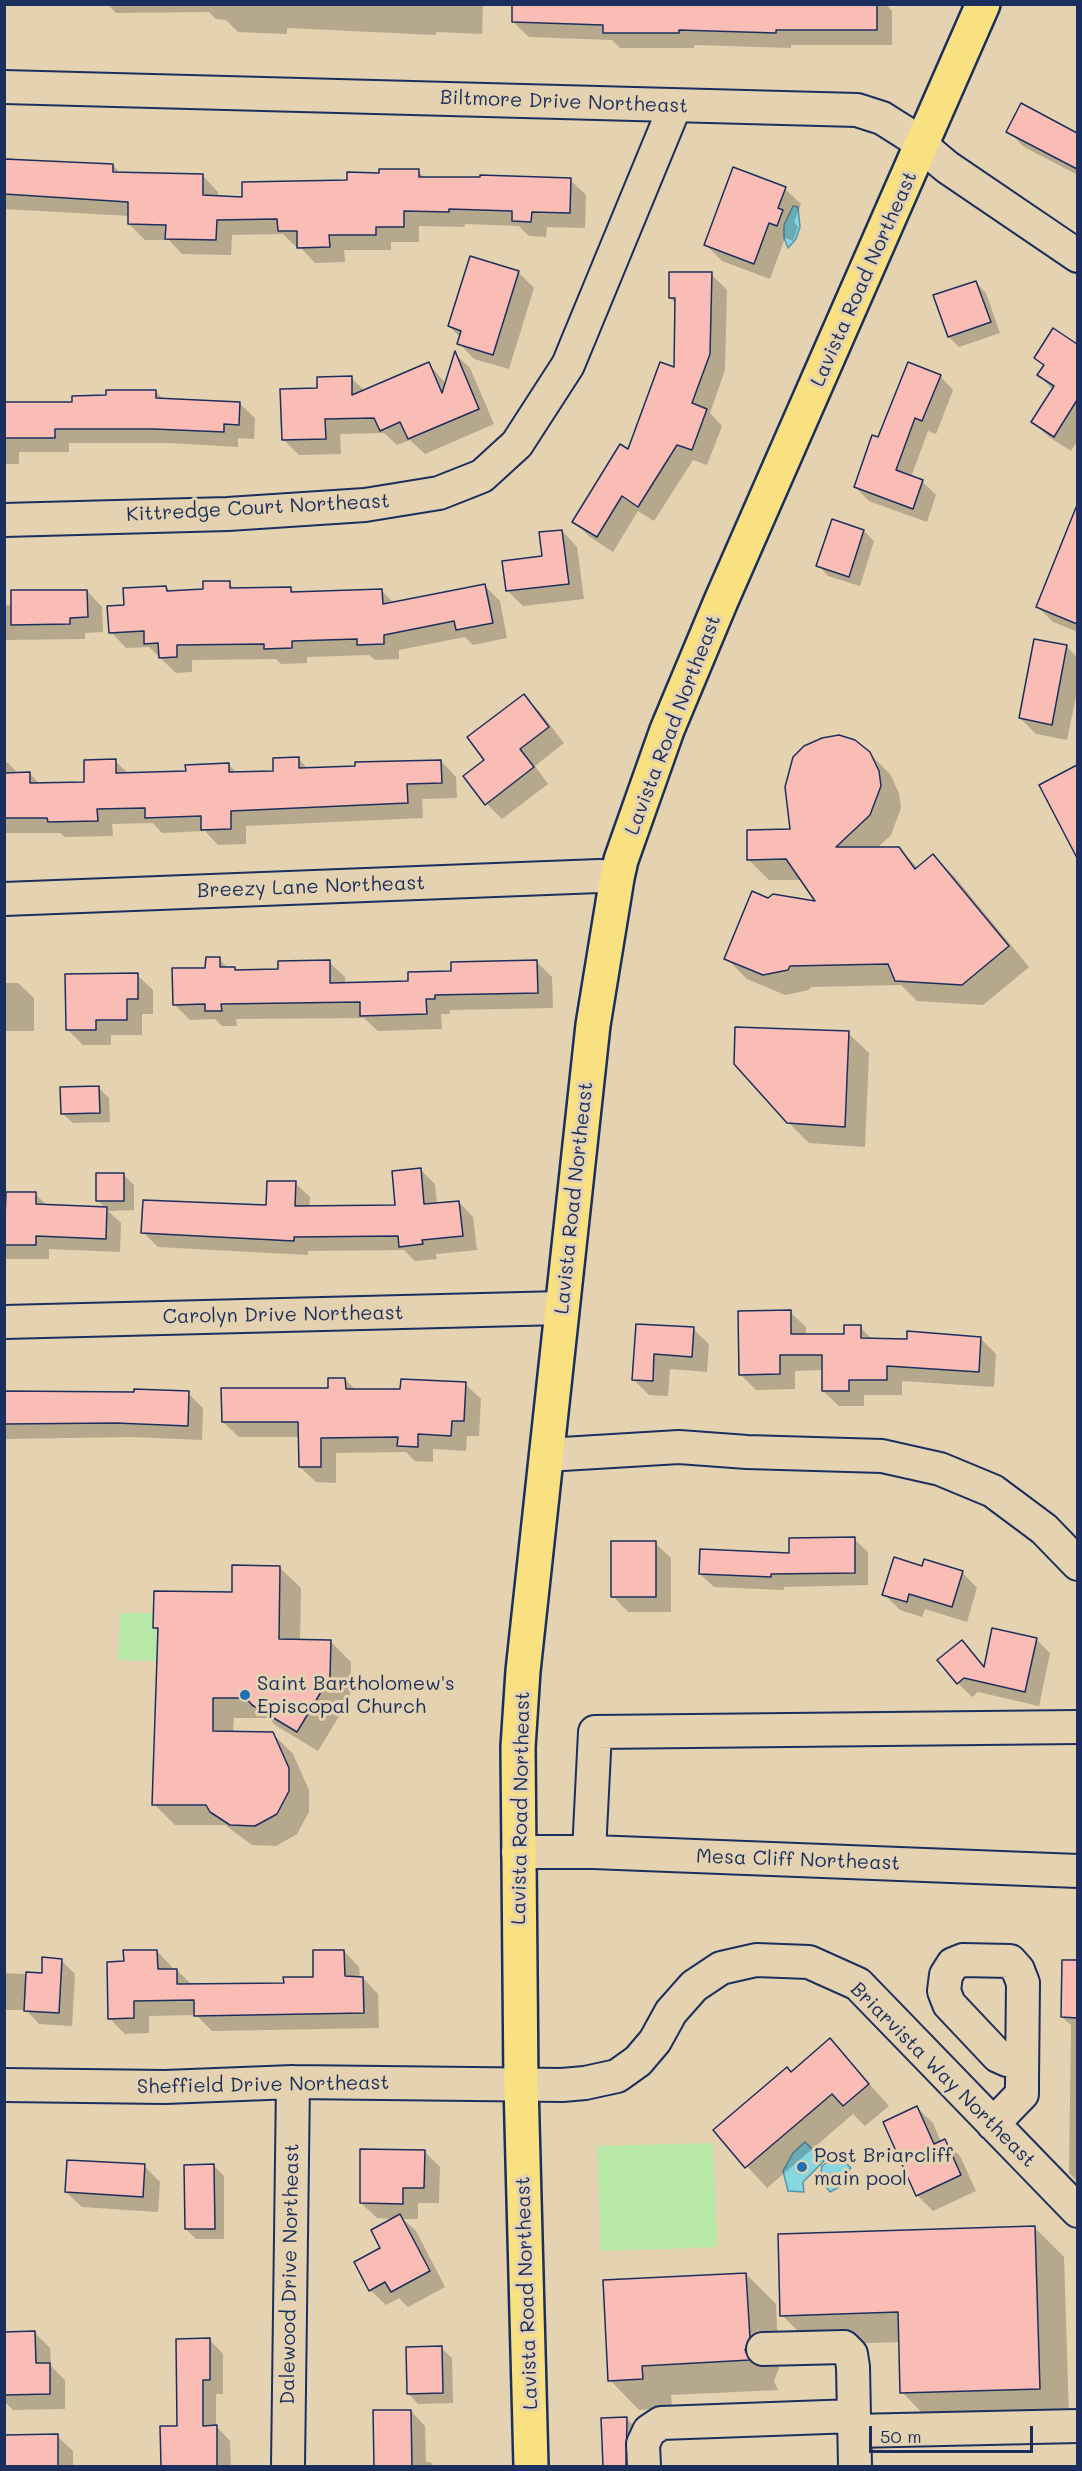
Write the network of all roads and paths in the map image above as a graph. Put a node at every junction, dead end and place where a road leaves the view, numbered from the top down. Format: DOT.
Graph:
graph roads {
  1 [pos="983,4"];
  2 [pos="4,87"];
  3 [pos="675,106"];
  4 [pos="922,146"];
  5 [pos="1077,256"];
  6 [pos="4,520"];
  7 [pos="617,878"];
  8 [pos="4,899"];
  9 [pos="562,1308"];
  10 [pos="4,1322"];
  11 [pos="546,1455"];
  12 [pos="1077,1564"];
  13 [pos="1077,1727"];
  14 [pos="518,1852"];
  15 [pos="589,1852"];
  16 [pos="1077,1871"];
  17 [pos="1022,2061"];
  18 [pos="292,2082"];
  19 [pos="521,2084"];
  20 [pos="4,2085"];
  21 [pos="993,2124"];
  22 [pos="1077,2211"];
  23 [pos="763,2349"];
  24 [pos="854,2423"];
  25 [pos="1077,2426"];
  26 [pos="288,2466"];
  27 [pos="531,2466"];
  28 [pos="644,2466"];
  29 [pos="855,2466"];
  1 -- 4 [label="main road, Lavista Road Northeast"];
  2 -- 3 [label="street, Biltmore Drive Northeast"];
  3 -- 4 [label="street, Biltmore Drive Northeast"];
  3 -- 6 [label="street, Kittredge Court Northeast"];
  4 -- 5 [label="street, Biltmore Drive Northeast"];
  4 -- 7 [label="main road, Lavista Road Northeast"];
  7 -- 8 [label="street, Breezy Lane Northeast"];
  7 -- 9 [label="main road, Lavista Road Northeast"];
  9 -- 10 [label="street, Carolyn Drive Northeast"];
  9 -- 11 [label="main road, Lavista Road Northeast"];
  11 -- 12 [label="street"];
  11 -- 14 [label="main road, Lavista Road Northeast"];
  13 -- 15 [label="street"];
  14 -- 15 [label="street, Mesa Cliff Northeast"];
  14 -- 19 [label="main road, Lavista Road Northeast"];
  15 -- 16 [label="street, Mesa Cliff Northeast"];
  17 -- 21 [label="street"];
  18 -- 19 [label="street, Sheffield Drive Northeast"];
  18 -- 20 [label="street, Sheffield Drive Northeast"];
  18 -- 26 [label="street, Dalewood Drive Northeast"];
  19 -- 21 [label="street, Briarvista Way Northeast"];
  19 -- 27 [label="main road, Lavista Road Northeast"];
  21 -- 22 [label="street, Briarvista Way Northeast"];
  23 -- 24 [label="street"];
  24 -- 25 [label="street"];
  24 -- 28 [label="street"];
  24 -- 29 [label="street"];
}
